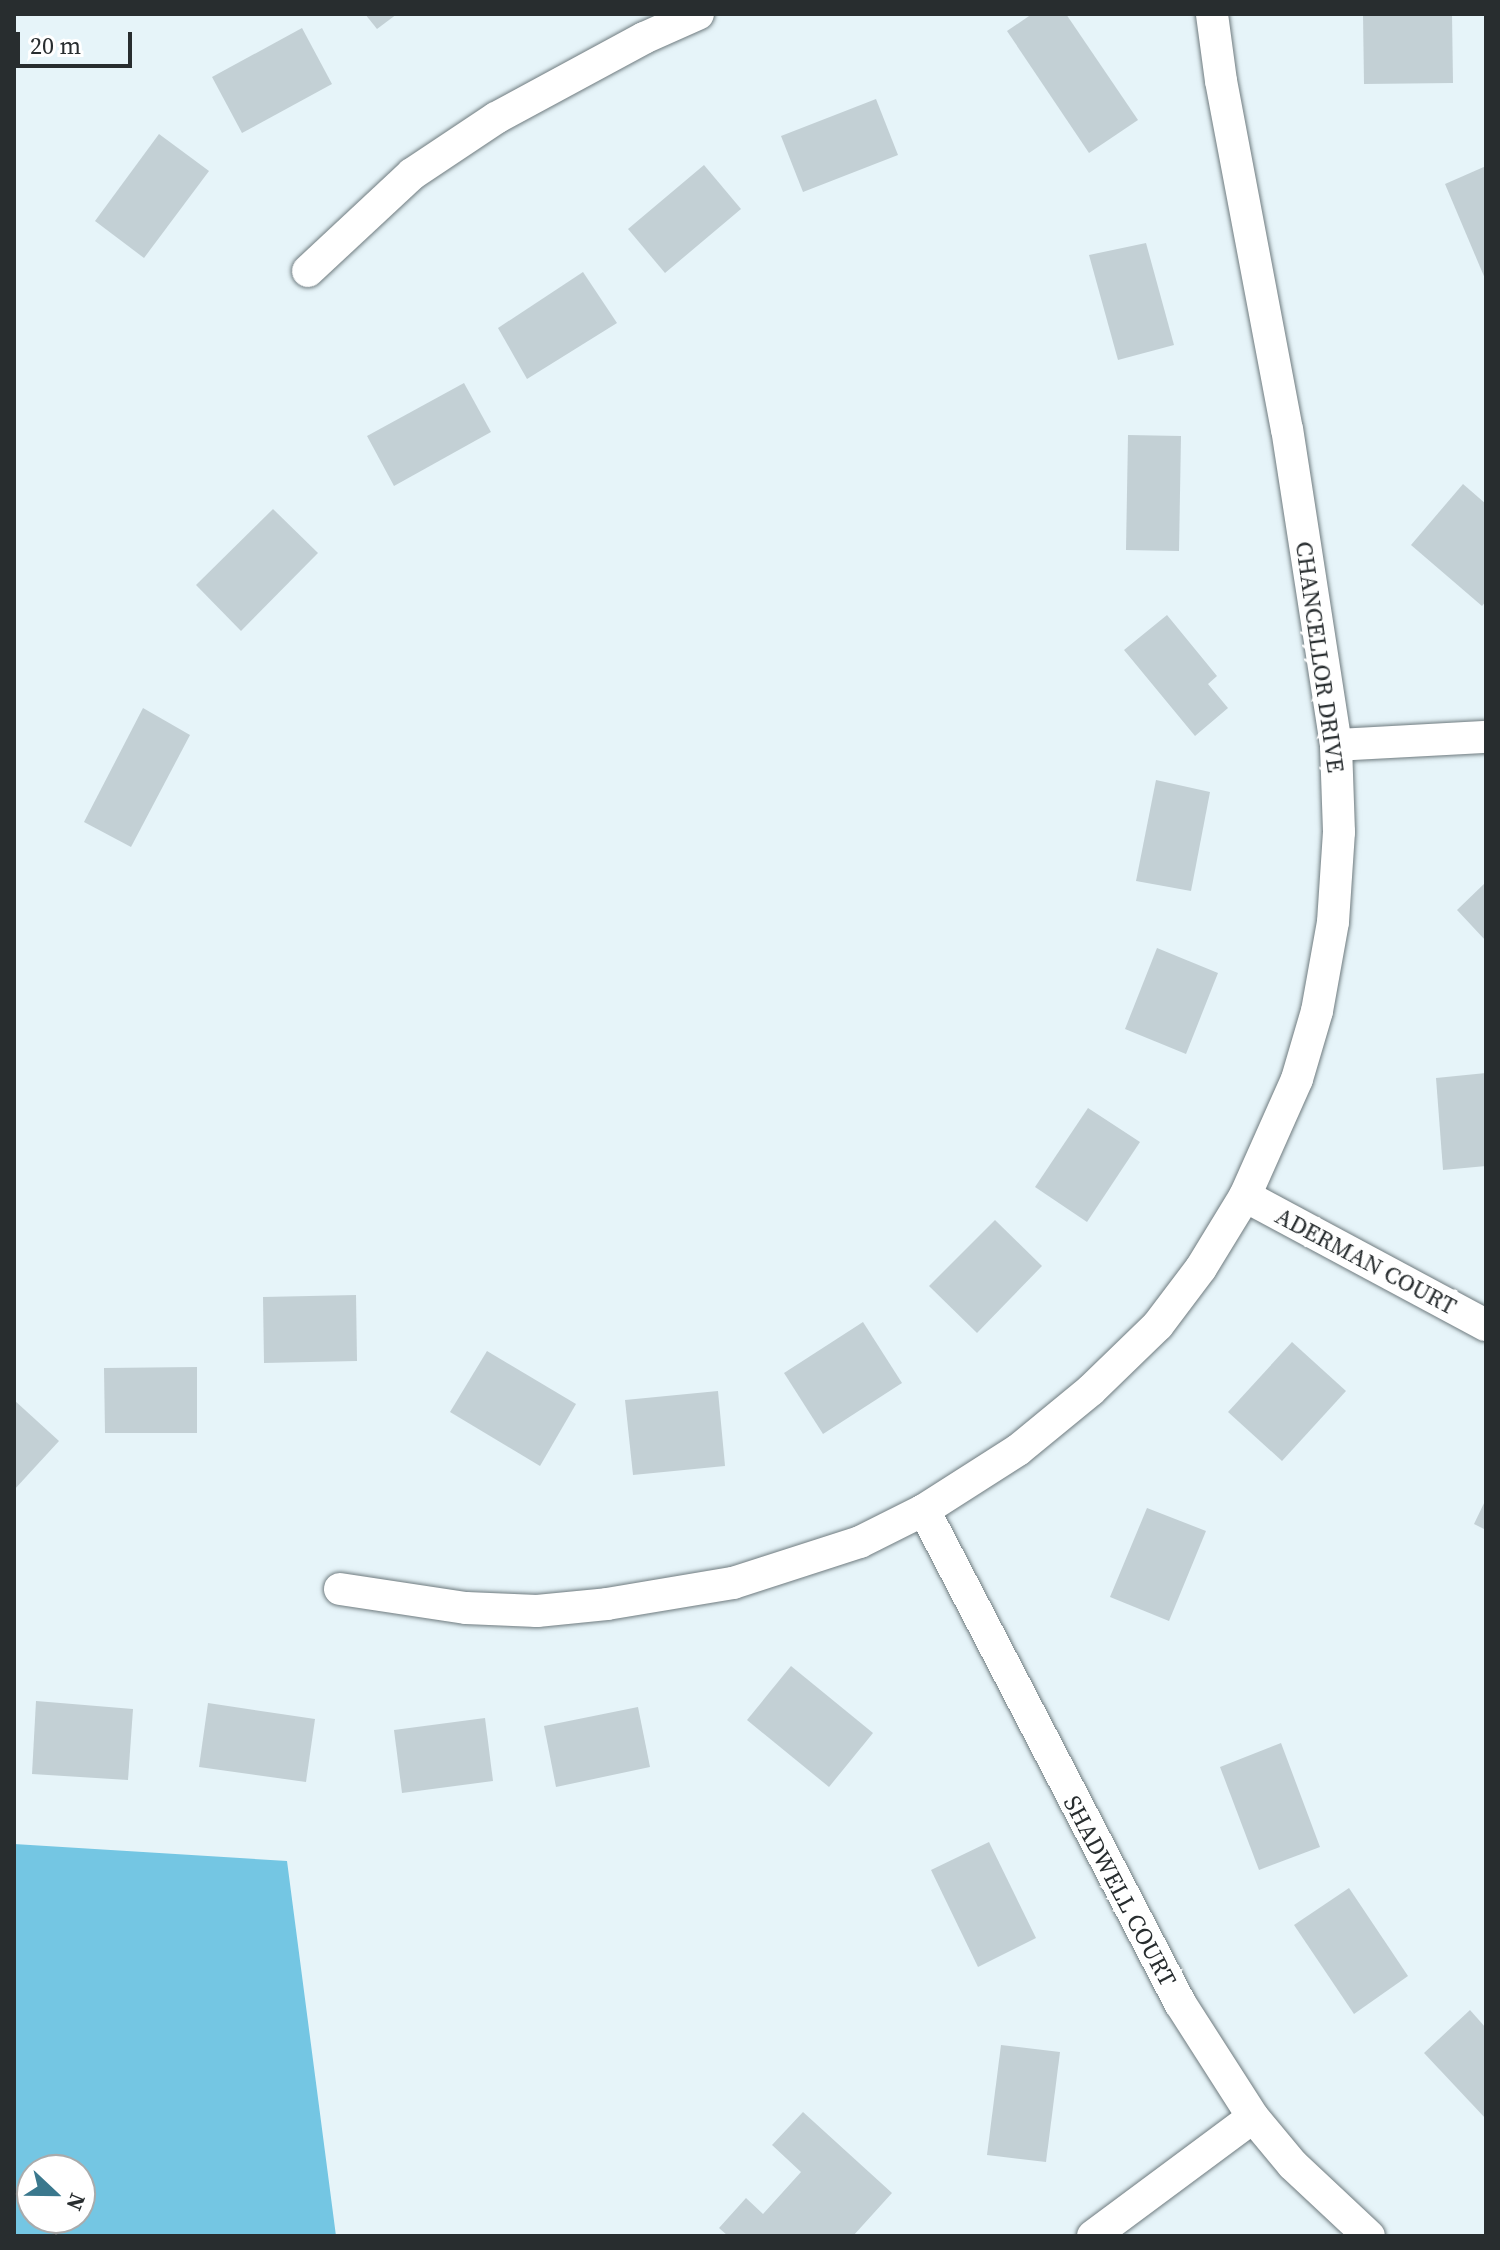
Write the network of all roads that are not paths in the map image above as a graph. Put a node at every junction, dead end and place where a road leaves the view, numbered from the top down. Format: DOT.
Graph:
graph roads {
  1 [pos="698,14"];
  2 [pos="1212,14"];
  3 [pos="308,271"];
  4 [pos="1486,737"];
  5 [pos="1336,745"];
  6 [pos="1245,1196"];
  7 [pos="1486,1325"];
  8 [pos="924,1510"];
  9 [pos="340,1589"];
  10 [pos="1253,2117"];
  11 [pos="1093,2236"];
  12 [pos="1369,2236"];
  1 -- 3 [label="street"];
  2 -- 5 [label="street, CHANCELLOR DRIVE"];
  4 -- 5 [label="street"];
  5 -- 6 [label="street, CHANCELLOR DRIVE"];
  6 -- 7 [label="street, ADERMAN COURT"];
  6 -- 8 [label="street, CHANCELLOR DRIVE"];
  8 -- 9 [label="street, CHANCELLOR DRIVE"];
  8 -- 10 [label="street, SHADWELL COURT"];
  10 -- 11 [label="street"];
  10 -- 12 [label="street, SHADWELL COURT"];
}
